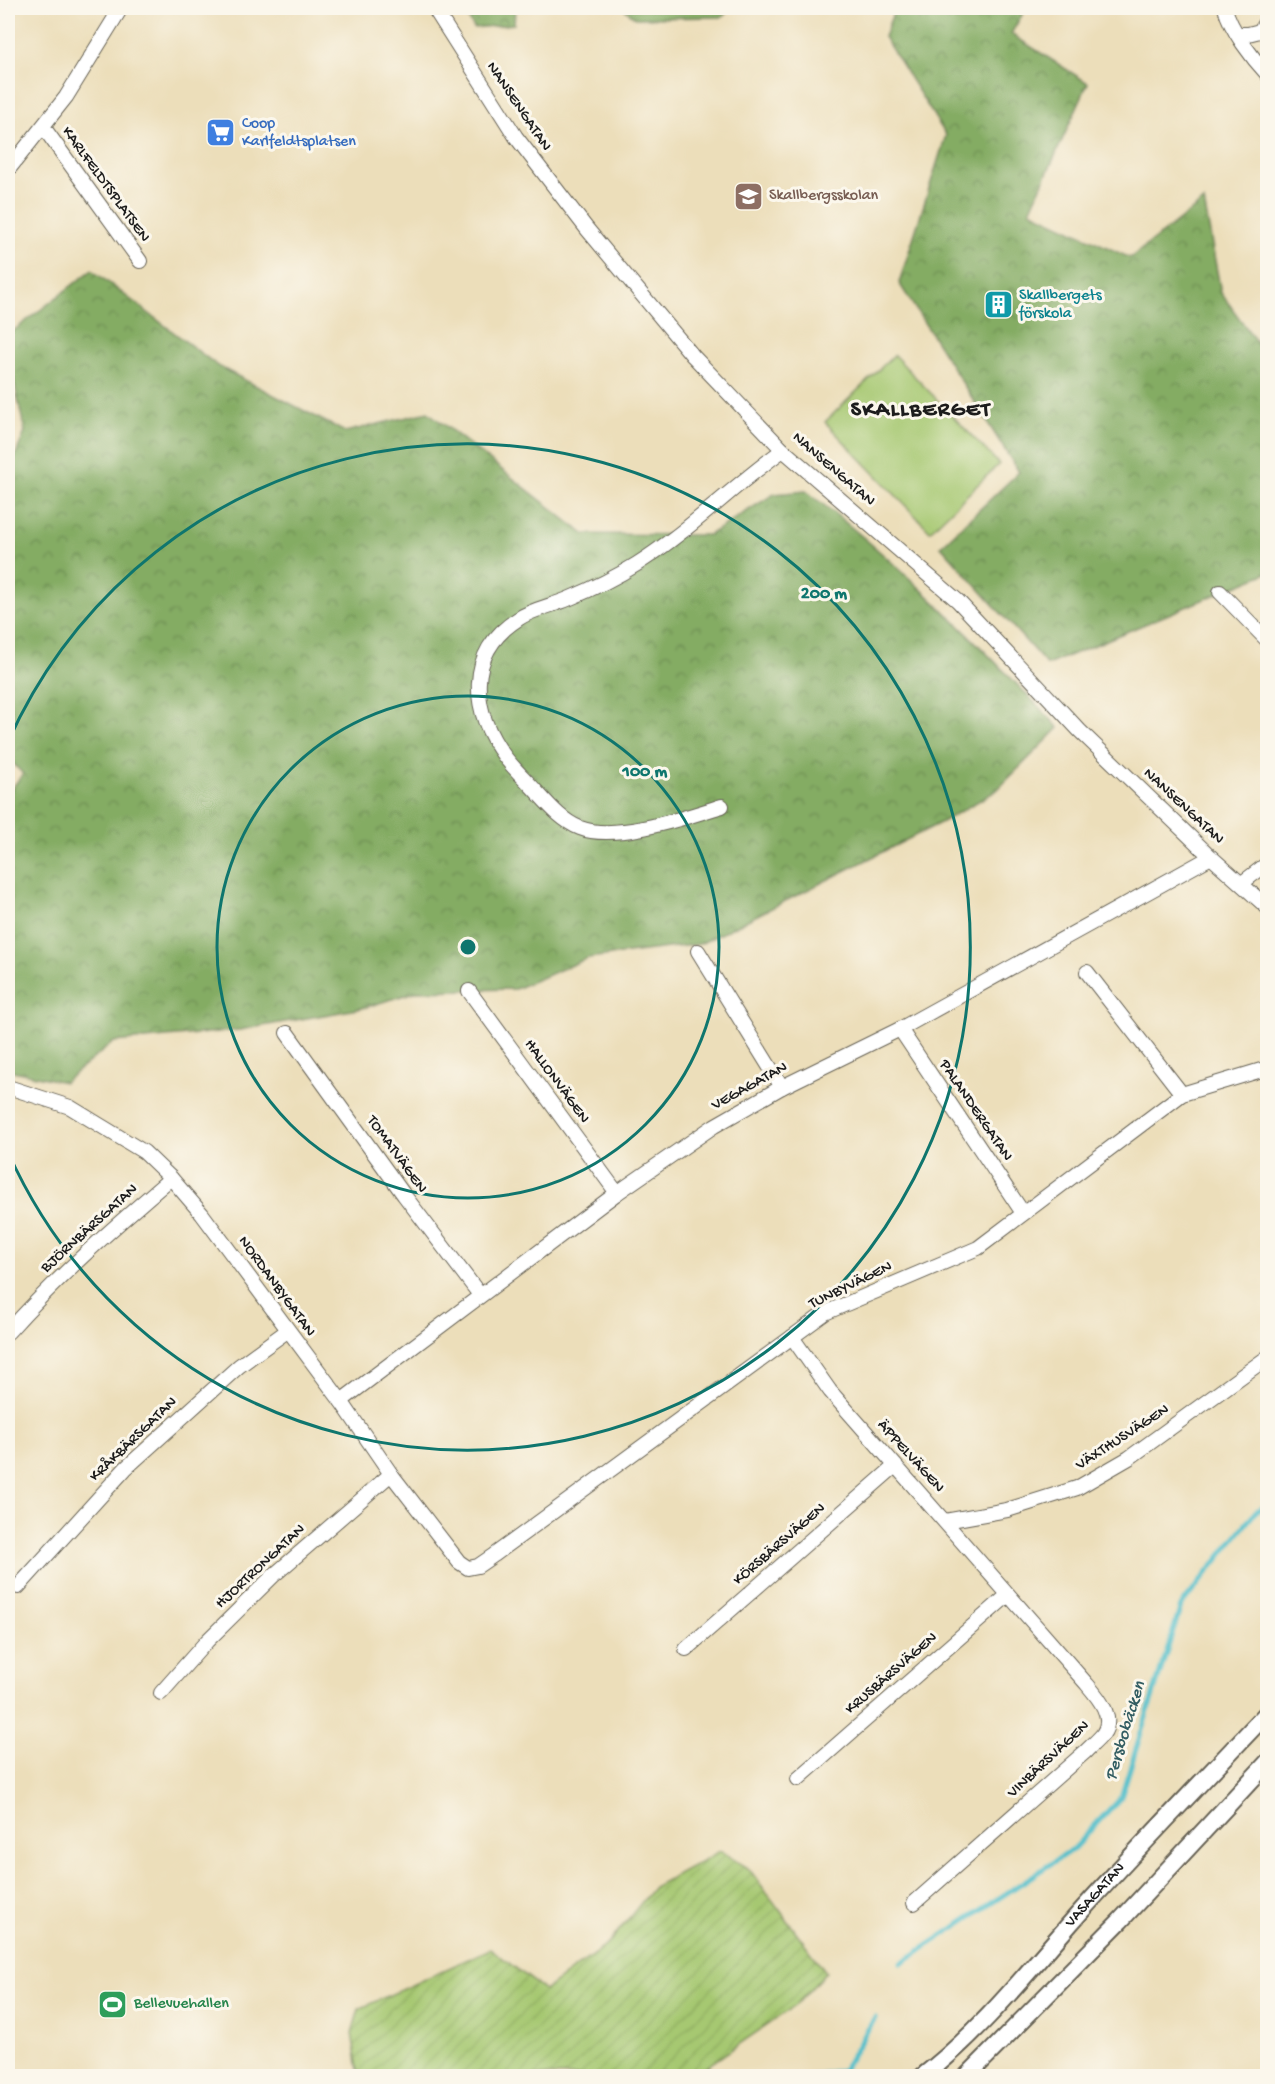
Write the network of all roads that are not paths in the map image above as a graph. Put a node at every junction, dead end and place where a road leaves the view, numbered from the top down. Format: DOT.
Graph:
graph roads {
  1 [pos="121,8"];
  2 [pos="434,8"];
  3 [pos="1225,8"];
  4 [pos="1266,8"];
  5 [pos="1238,34"];
  6 [pos="1268,75"];
  7 [pos="44,128"];
  8 [pos="8,170"];
  9 [pos="140,261"];
  10 [pos="783,450"];
  11 [pos="1221,592"];
  12 [pos="1268,641"];
  13 [pos="722,806"];
  14 [pos="1211,856"];
  15 [pos="1268,863"];
  16 [pos="1242,883"];
  17 [pos="1268,908"];
  18 [pos="698,951"];
  19 [pos="1087,972"];
  20 [pos="469,991"];
  21 [pos="900,1029"];
  22 [pos="286,1034"];
  23 [pos="1268,1068"];
  24 [pos="8,1087"];
  25 [pos="782,1087"];
  26 [pos="1182,1094"];
  27 [pos="171,1178"];
  28 [pos="617,1193"];
  29 [pos="1023,1213"];
  30 [pos="480,1295"];
  31 [pos="287,1331"];
  32 [pos="8,1332"];
  33 [pos="792,1337"];
  34 [pos="1268,1357"];
  35 [pos="341,1401"];
  36 [pos="895,1466"];
  37 [pos="391,1474"];
  38 [pos="945,1521"];
  39 [pos="468,1568"];
  40 [pos="18,1587"];
  41 [pos="1008,1595"];
  42 [pos="686,1649"];
  43 [pos="161,1693"];
  44 [pos="1268,1712"];
  45 [pos="1268,1762"];
  46 [pos="798,1779"];
  47 [pos="914,1903"];
  48 [pos="923,2076"];
  49 [pos="967,2076"];
  1 -- 7 [label="street"];
  2 -- 10 [label="street, NANSENGATAN"];
  3 -- 5 [label="street"];
  4 -- 5 [label="street"];
  5 -- 6 [label="street"];
  7 -- 8 [label="street"];
  7 -- 9 [label="street, KARLFELDTSPLATSEN"];
  10 -- 13 [label="street"];
  10 -- 14 [label="street, NANSENGATAN"];
  11 -- 12 [label="street"];
  14 -- 16 [label="street, NANSENGATAN"];
  14 -- 21 [label="street, VEGAGATAN"];
  15 -- 16 [label="street"];
  16 -- 17 [label="street, NANSENGATAN"];
  18 -- 25 [label="street"];
  19 -- 26 [label="street"];
  20 -- 28 [label="street, HALLONVÄGEN"];
  21 -- 25 [label="street, VEGAGATAN"];
  21 -- 29 [label="street, PALANDERGATAN"];
  22 -- 30 [label="street, TOMATVÄGEN"];
  23 -- 26 [label="street, TUNBYVÄGEN"];
  24 -- 27 [label="street, NORDANBYGATAN"];
  25 -- 28 [label="street, VEGAGATAN"];
  26 -- 29 [label="street, TUNBYVÄGEN"];
  27 -- 31 [label="street, NORDANBYGATAN"];
  27 -- 32 [label="street, BJÖRNBÄRSGATAN"];
  28 -- 30 [label="street, VEGAGATAN"];
  29 -- 33 [label="street, TUNBYVÄGEN"];
  30 -- 35 [label="street, VEGAGATAN"];
  31 -- 35 [label="street, NORDANBYGATAN"];
  31 -- 40 [label="street, KRÅKBÄRSGATAN"];
  33 -- 36 [label="street, ÄPPELVÄGEN"];
  33 -- 39 [label="street, TUNBYVÄGEN"];
  34 -- 38 [label="street, VÄXTHUSVÄGEN"];
  35 -- 37 [label="street, NORDANBYGATAN"];
  36 -- 38 [label="street, ÄPPELVÄGEN"];
  36 -- 42 [label="street, KÖRSBÄRSVÄGEN"];
  37 -- 39 [label="street, NORDANBYGATAN"];
  37 -- 43 [label="street, HJORTRONGATAN"];
  38 -- 41 [label="street, ÄPPELVÄGEN"];
  41 -- 46 [label="street, KRUSBÄRSVÄGEN"];
  41 -- 47 [label="street, VINBÄRSVÄGEN"];
  44 -- 48 [label="street, VASAGATAN"];
  45 -- 49 [label="street, VASAGATAN"];
}
